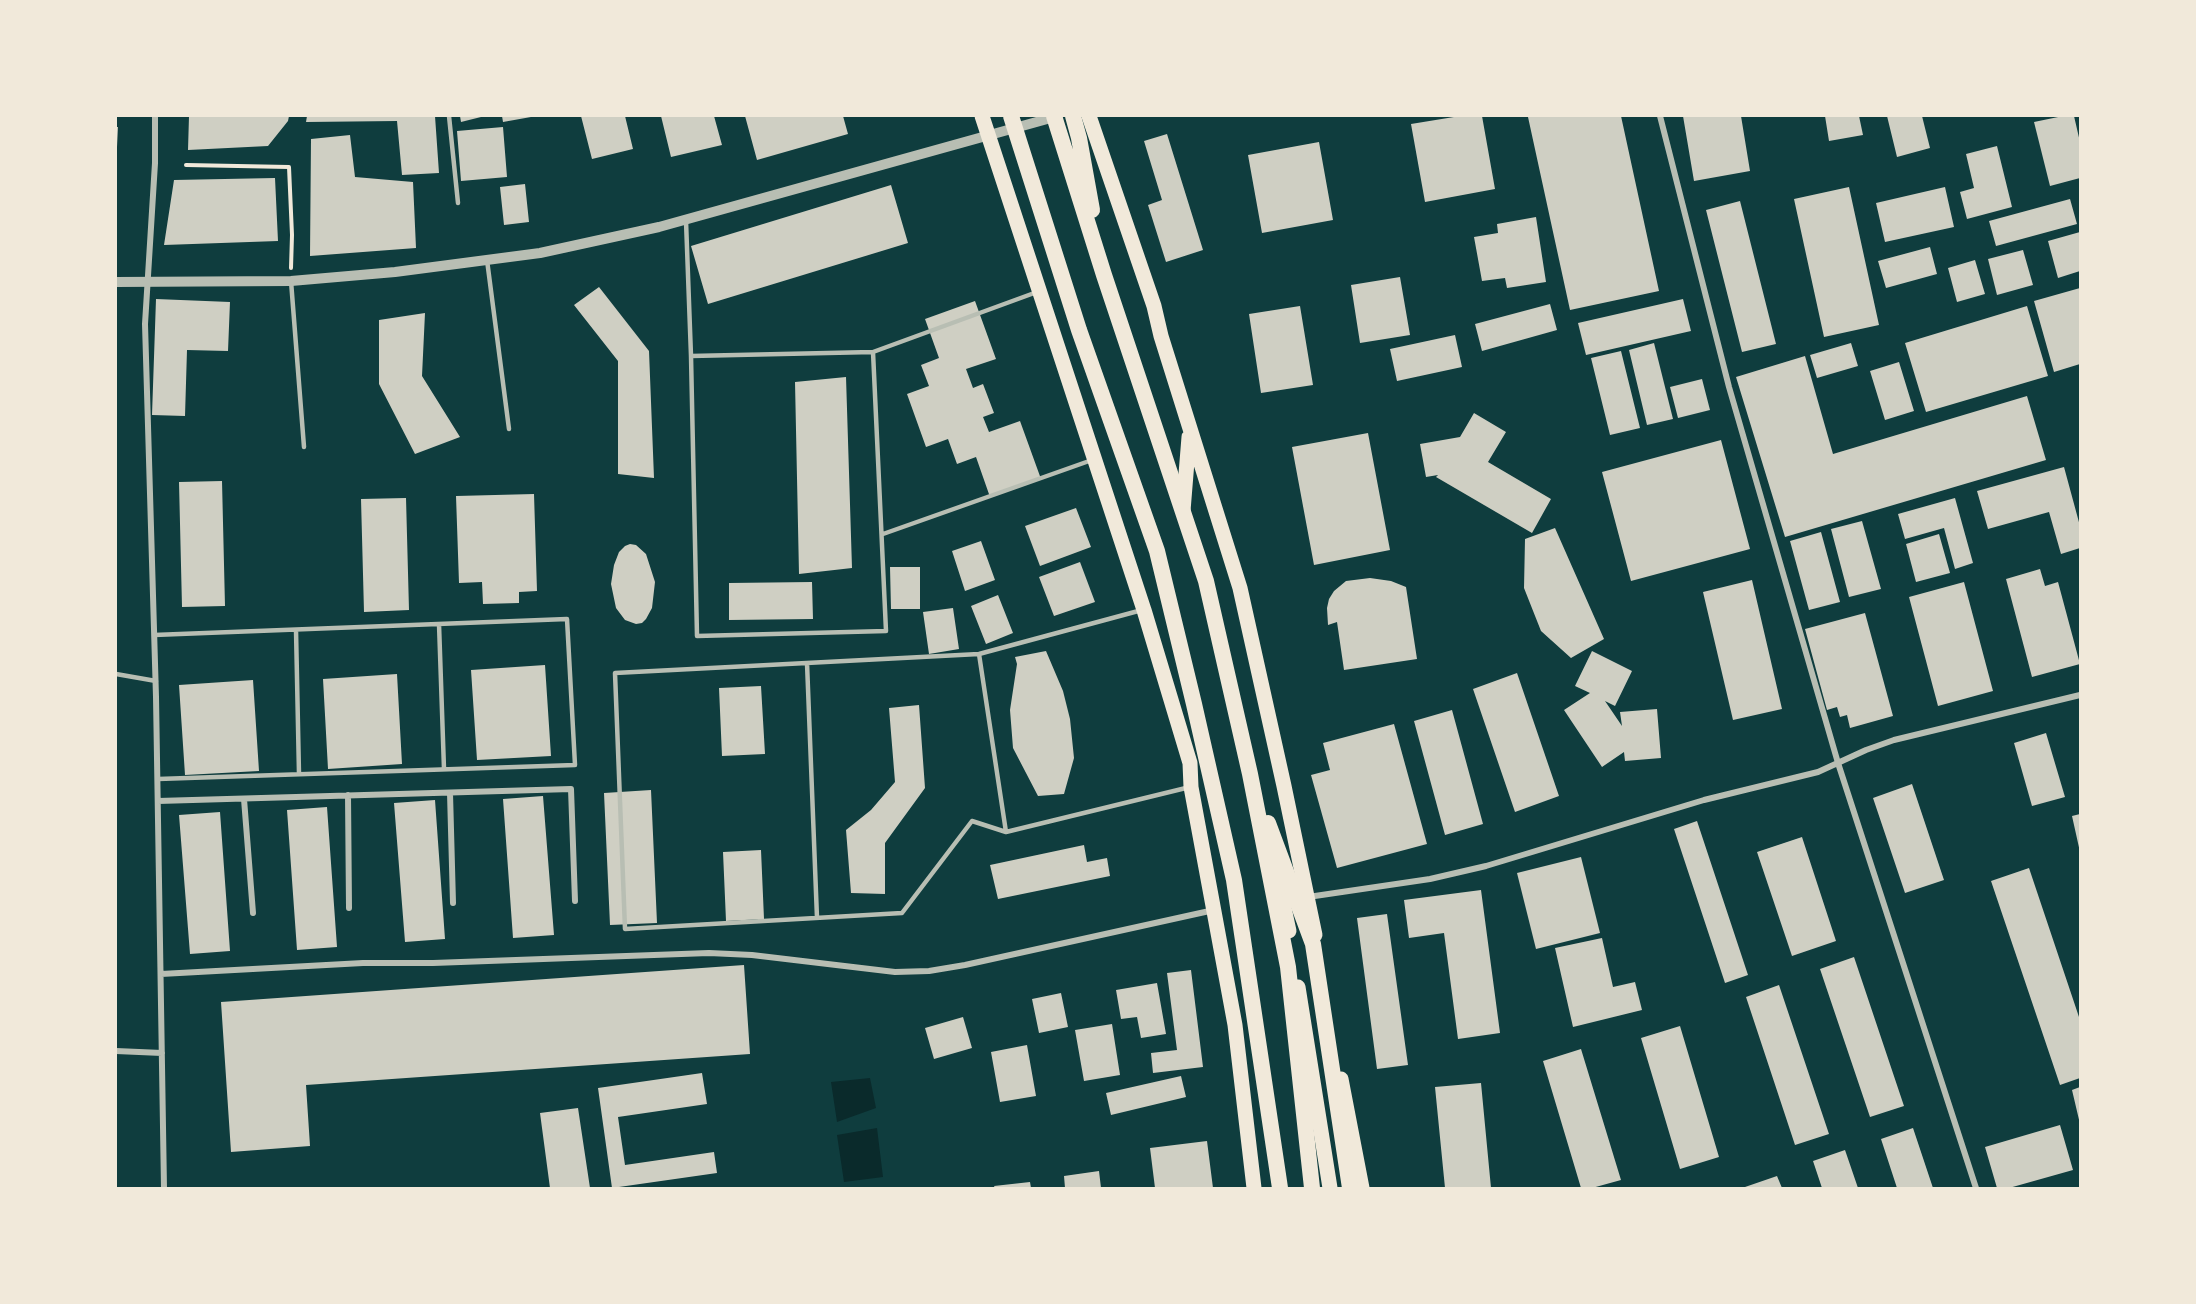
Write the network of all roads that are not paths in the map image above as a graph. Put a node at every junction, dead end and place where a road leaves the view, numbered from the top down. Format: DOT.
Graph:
graph roads {
  1 [pos="155,116"];
  2 [pos="449,116"];
  3 [pos="982,116"];
  4 [pos="1011,116"];
  5 [pos="1054,116"];
  6 [pos="1061,116"];
  7 [pos="1073,116"];
  8 [pos="1089,116"];
  9 [pos="1660,116"];
  10 [pos="987,135"];
  11 [pos="458,203"];
  12 [pos="686,220"];
  13 [pos="487,261"];
  14 [pos="1104,275"];
  15 [pos="291,280"];
  16 [pos="116,282"];
  17 [pos="147,283"];
  18 [pos="1039,291"];
  19 [pos="873,352"];
  20 [pos="691,356"];
  21 [pos="1190,428"];
  22 [pos="509,429"];
  23 [pos="304,447"];
  24 [pos="1095,459"];
  25 [pos="1182,526"];
  26 [pos="883,534"];
  27 [pos="1144,610"];
  28 [pos="439,624"];
  29 [pos="296,630"];
  30 [pos="154,635"];
  31 [pos="979,654"];
  32 [pos="807,663"];
  33 [pos="116,674"];
  34 [pos="156,681"];
  35 [pos="2080,695"];
  36 [pos="1838,764"];
  37 [pos="444,769"];
  38 [pos="299,774"];
  39 [pos="1250,774"];
  40 [pos="158,779"];
  41 [pos="1191,787"];
  42 [pos="450,793"];
  43 [pos="348,795"];
  44 [pos="244,799"];
  45 [pos="158,801"];
  46 [pos="1006,832"];
  47 [pos="1308,897"];
  48 [pos="1284,900"];
  49 [pos="575,901"];
  50 [pos="453,903"];
  51 [pos="349,908"];
  52 [pos="1214,910"];
  53 [pos="253,913"];
  54 [pos="817,918"];
  55 [pos="161,974"];
  56 [pos="116,1051"];
  57 [pos="162,1053"];
  58 [pos="164,1188"];
  59 [pos="1254,1188"];
  60 [pos="1280,1188"];
  61 [pos="1312,1188"];
  62 [pos="1330,1188"];
  63 [pos="1350,1188"];
  64 [pos="1362,1188"];
  65 [pos="1976,1188"];
  1 -- 17 [label="street"];
  2 -- 11 [label="lane"];
  3 -- 10 [label="main road"];
  4 -- 60 [label="highway"];
  5 -- 14 [label="highway"];
  6 -- 10 [label="street"];
  6 -- 25 [label="main road"];
  7 -- 14 [label="highway"];
  8 -- 21 [label="main road"];
  9 -- 36 [label="street"];
  10 -- 12 [label="street"];
  10 -- 18 [label="main road"];
  12 -- 13 [label="street"];
  12 -- 20 [label="lane"];
  13 -- 15 [label="street"];
  13 -- 22 [label="lane"];
  14 -- 39 [label="highway"];
  15 -- 17 [label="street"];
  15 -- 23 [label="lane"];
  16 -- 17 [label="street"];
  17 -- 30 [label="street"];
  18 -- 19 [label="lane"];
  18 -- 24 [label="main road"];
  19 -- 20 [label="lane"];
  19 -- 26 [label="lane"];
  20 -- 26 [label="lane"];
  21 -- 25 [label="main road"];
  21 -- 47 [label="main road"];
  24 -- 26 [label="lane"];
  24 -- 27 [label="main road"];
  25 -- 48 [label="main road"];
  27 -- 31 [label="lane"];
  27 -- 41 [label="main road"];
  28 -- 29 [label="lane"];
  28 -- 37 [label="lane"];
  28 -- 37 [label="lane"];
  29 -- 30 [label="lane"];
  29 -- 38 [label="lane"];
  30 -- 34 [label="street"];
  31 -- 32 [label="lane"];
  31 -- 46 [label="lane"];
  32 -- 54 [label="lane"];
  32 -- 54 [label="lane"];
  33 -- 34 [label="lane"];
  34 -- 40 [label="street"];
  35 -- 36 [label="street"];
  36 -- 47 [label="street"];
  36 -- 65 [label="street"];
  37 -- 38 [label="lane"];
  38 -- 40 [label="lane"];
  39 -- 61 [label="highway"];
  39 -- 63 [label="highway"];
  40 -- 45 [label="street"];
  41 -- 46 [label="lane"];
  41 -- 52 [label="main road"];
  42 -- 43 [label="street"];
  42 -- 49 [label="street"];
  42 -- 50 [label="street"];
  43 -- 44 [label="street"];
  43 -- 51 [label="street"];
  44 -- 45 [label="street"];
  44 -- 53 [label="street"];
  45 -- 55 [label="street"];
  46 -- 54 [label="lane"];
  47 -- 48 [label="street"];
  47 -- 64 [label="main road"];
  48 -- 62 [label="main road"];
  52 -- 55 [label="street"];
  52 -- 59 [label="main road"];
  55 -- 57 [label="street"];
  56 -- 57 [label="street"];
  57 -- 58 [label="street"];
}
